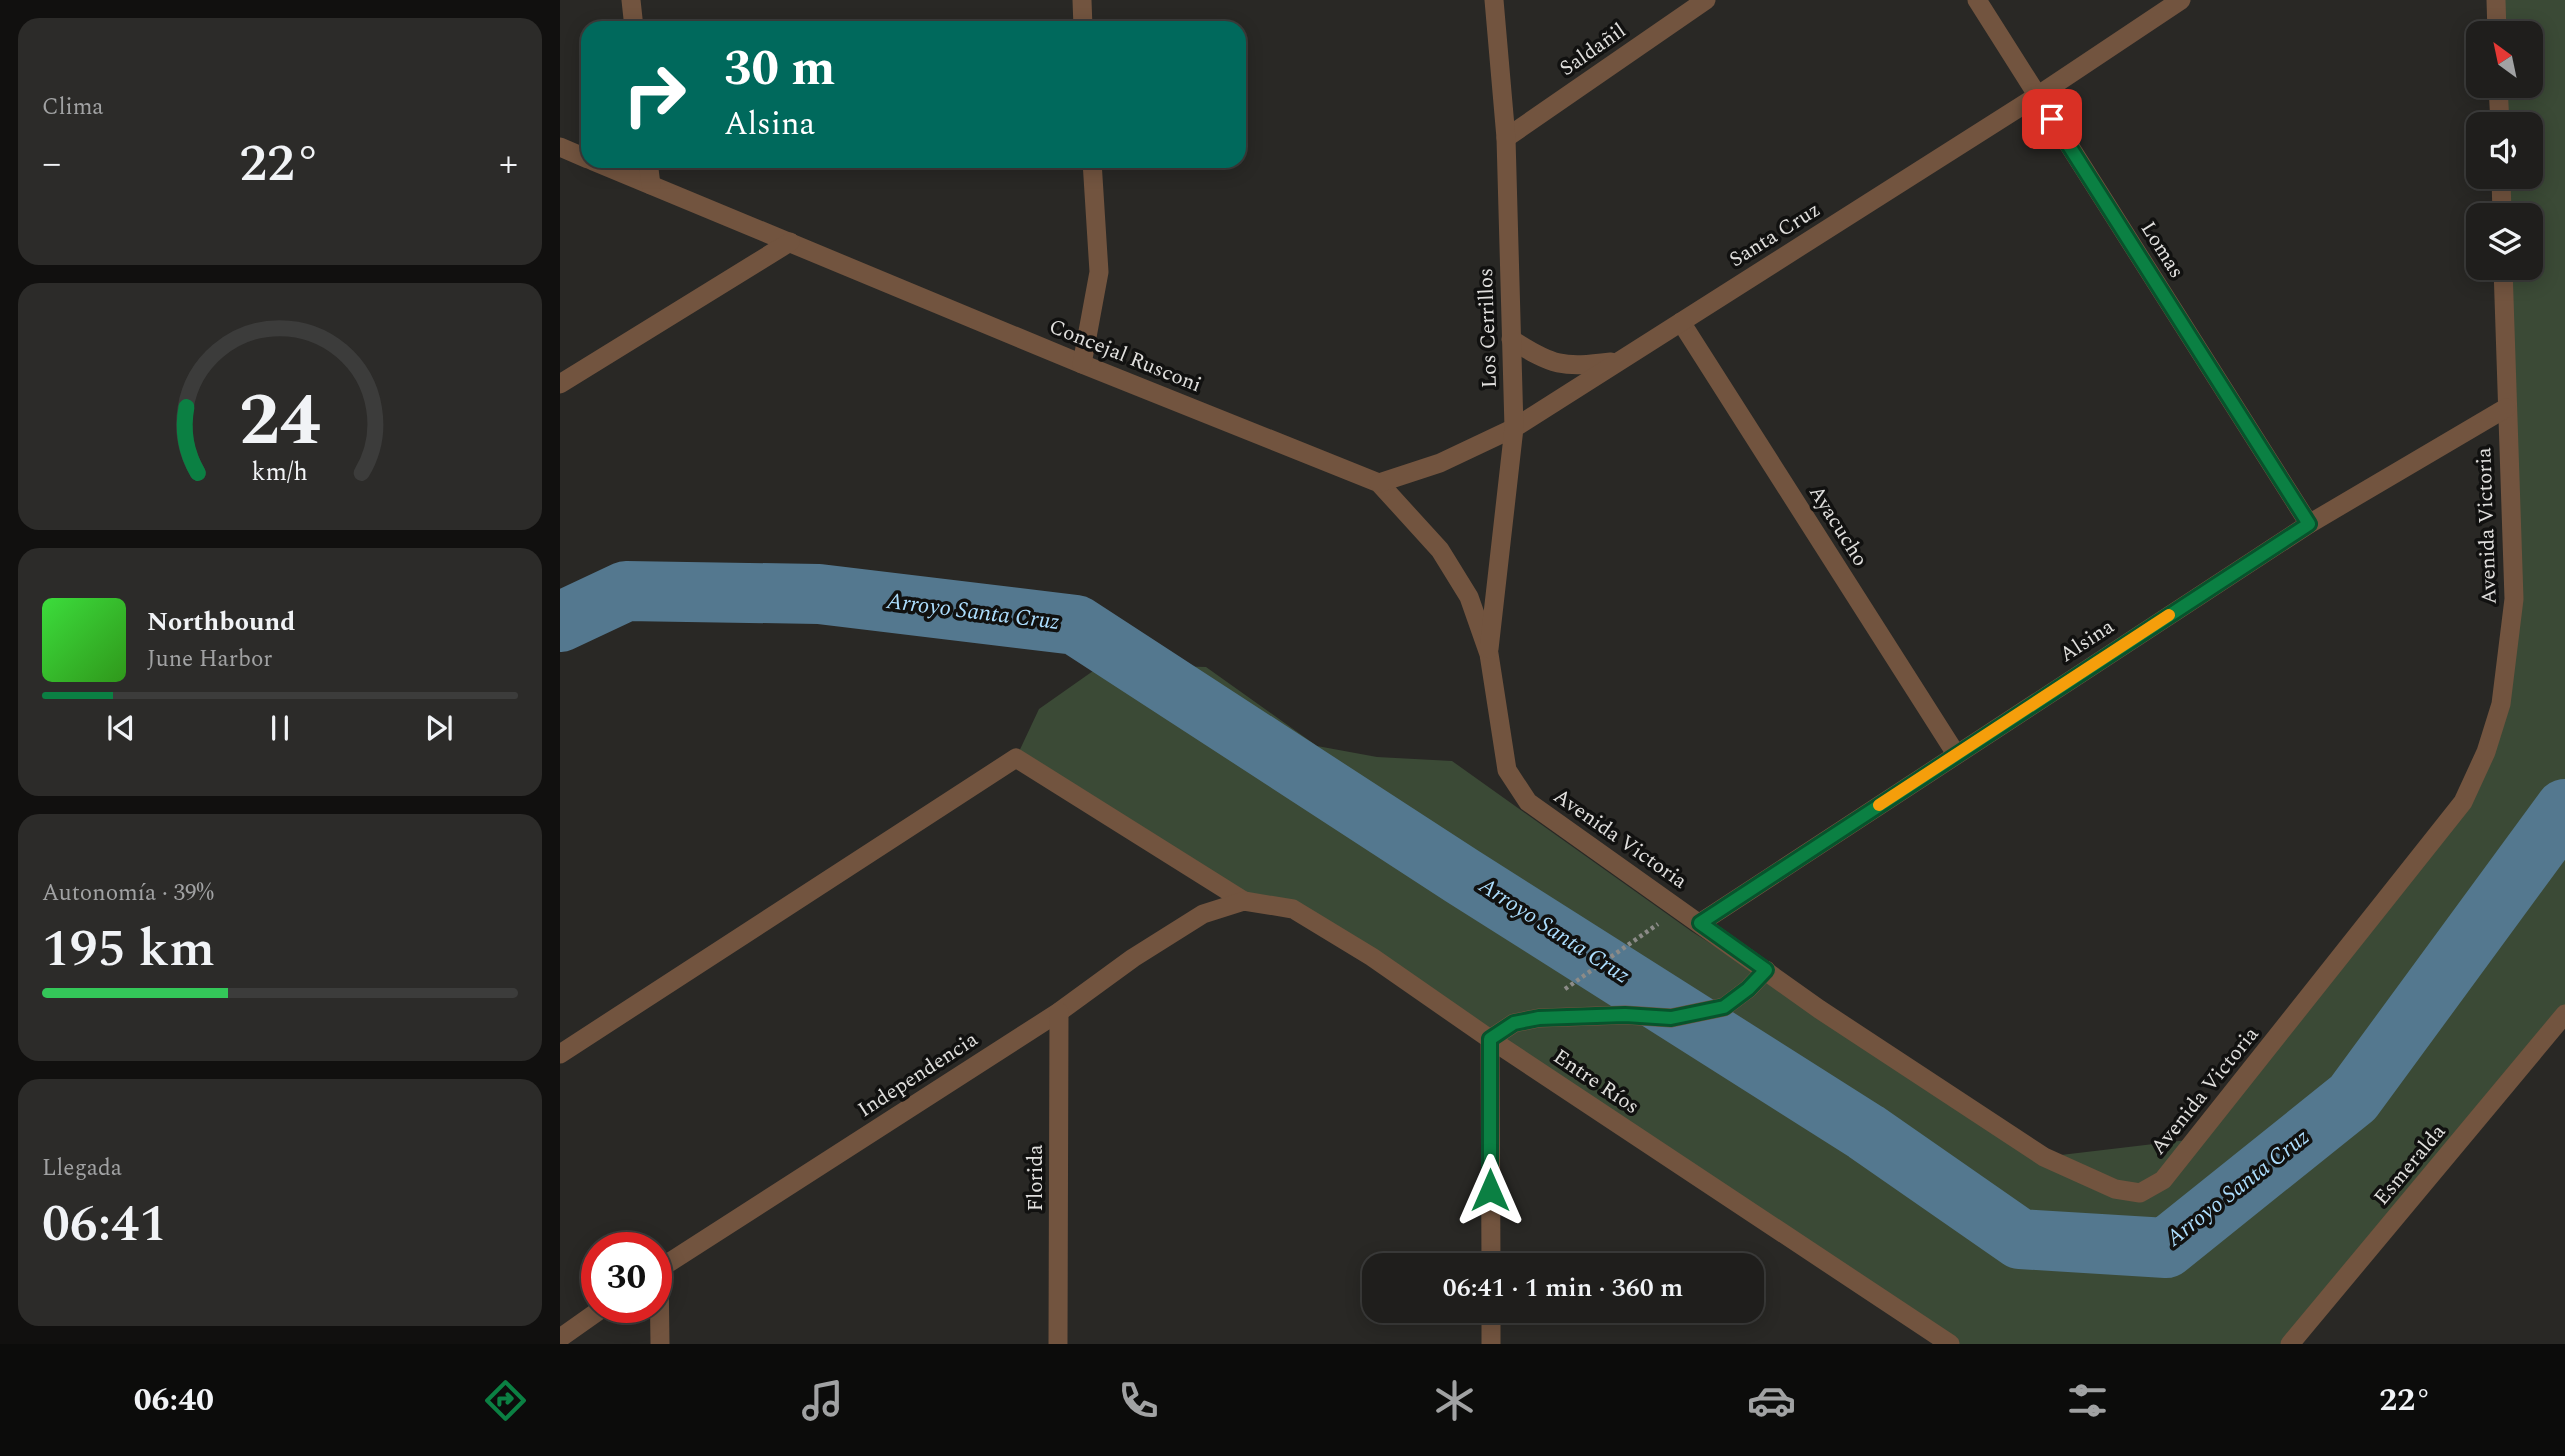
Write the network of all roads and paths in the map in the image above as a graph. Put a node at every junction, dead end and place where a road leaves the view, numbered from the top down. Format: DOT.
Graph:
graph roads {
  1 [pos="631,0"];
  2 [pos="1082,0"];
  3 [pos="1494,0"];
  4 [pos="1706,0"];
  5 [pos="1977,0"];
  6 [pos="2181,0"];
  7 [pos="2496,0"];
  8 [pos="633,21"];
  9 [pos="1083,21"];
  10 [pos="2497,21"];
  11 [pos="2037,96"];
  12 [pos="1506,138"];
  13 [pos="560,147"];
  14 [pos="581,156"];
  15 [pos="610,168"];
  16 [pos="649,168"];
  17 [pos="1092,168"];
  18 [pos="651,185"];
  19 [pos="790,242"];
  20 [pos="2504,280"];
  21 [pos="1681,322"];
  22 [pos="1511,339"];
  23 [pos="1619,361"];
  24 [pos="1082,364"];
  25 [pos="560,384"];
  26 [pos="2506,408"];
  27 [pos="1514,428"];
  28 [pos="1379,483"];
  29 [pos="2309,524"];
  30 [pos="1489,654"];
  31 [pos="1499,732"];
  32 [pos="1956,754"];
  33 [pos="1244,901"];
  34 [pos="1680,909"];
  35 [pos="1203,914"];
  36 [pos="1700,923"];
  37 [pos="1766,970"];
  38 [pos="1566,988"];
  39 [pos="1059,1012"];
  40 [pos="2565,1014"];
  41 [pos="1490,1039"];
  42 [pos="560,1054"];
  43 [pos="1490,1253"];
  44 [pos="672,1261"];
  45 [pos="581,1323"];
  46 [pos="659,1323"];
  47 [pos="1491,1323"];
  48 [pos="560,1338"];
  49 [pos="660,1344"];
  50 [pos="1058,1344"];
  51 [pos="1491,1344"];
  52 [pos="1950,1344"];
  53 [pos="2290,1344"];
  1 -- 8 [label="street"];
  2 -- 9 [label="street"];
  3 -- 12 [label="street, Los Cerrillos"];
  4 -- 12 [label="street, Saldañil"];
  5 -- 11 [label="street, Lomas"];
  6 -- 11 [label="street, Santa Cruz"];
  7 -- 10 [label="street"];
  11 -- 21 [label="street, Santa Cruz"];
  11 -- 29 [label="street, Lomas"];
  12 -- 22 [label="street, Los Cerrillos"];
  13 -- 14 [label="street"];
  15 -- 18 [label="street, Concejal Rusconi"];
  16 -- 18 [label="street"];
  17 -- 24 [label="street"];
  18 -- 19 [label="street, Concejal Rusconi"];
  19 -- 24 [label="street, Concejal Rusconi"];
  19 -- 25 [label="street"];
  20 -- 26 [label="street, Avenida Victoria"];
  21 -- 23 [label="street, Santa Cruz"];
  21 -- 32 [label="street, Ayacucho"];
  22 -- 23 [label="street"];
  22 -- 27 [label="street, Los Cerrillos"];
  23 -- 27 [label="street, Santa Cruz"];
  24 -- 28 [label="street, Concejal Rusconi"];
  26 -- 29 [label="street, Alsina"];
  26 -- 37 [label="street, Avenida Victoria"];
  27 -- 28 [label="street, Santa Cruz"];
  27 -- 30 [label="street, Los Cerrillos"];
  28 -- 30 [label="street, Concejal Rusconi"];
  29 -- 32 [label="street, Alsina"];
  30 -- 31 [label="street, Concejal Rusconi"];
  31 -- 34 [label="street, Avenida Victoria"];
  32 -- 36 [label="street, Alsina"];
  33 -- 35 [label="street, Entre Ríos"];
  33 -- 41 [label="street, Entre Ríos"];
  33 -- 42 [label="street"];
  34 -- 36 [label="street, Avenida Victoria"];
  34 -- 38 [label="path"];
  35 -- 39 [label="street, Independencia"];
  36 -- 37 [label="street, Avenida Victoria"];
  37 -- 41 [label="street"];
  39 -- 44 [label="street, Independencia"];
  39 -- 50 [label="street, Florida"];
  40 -- 53 [label="street, Esmeralda"];
  41 -- 43 [label="street"];
  41 -- 52 [label="street, Entre Ríos"];
  45 -- 48 [label="street"];
  46 -- 49 [label="street"];
  47 -- 51 [label="street"];
}
